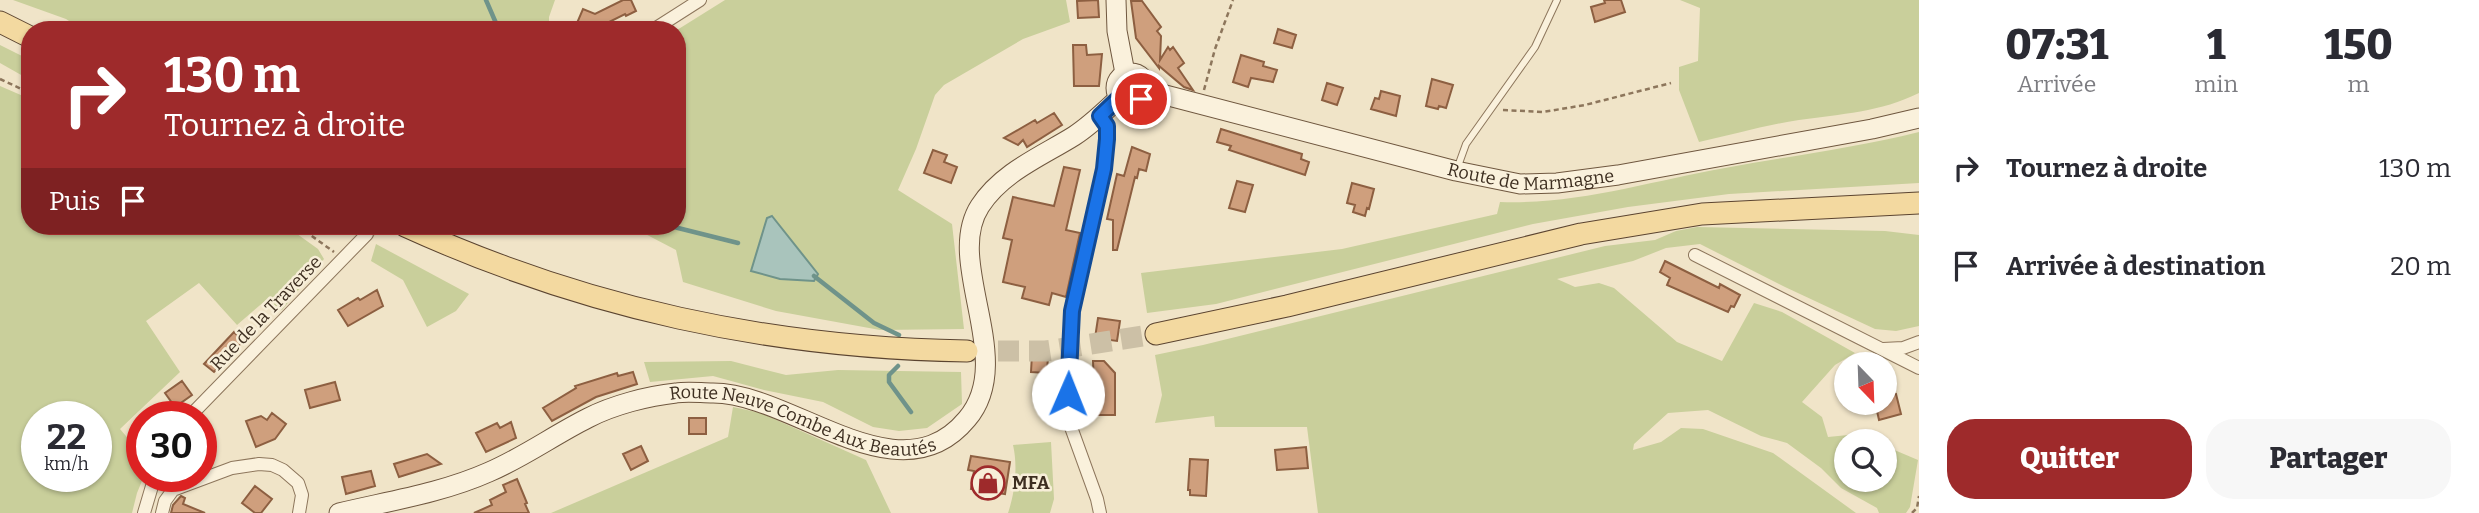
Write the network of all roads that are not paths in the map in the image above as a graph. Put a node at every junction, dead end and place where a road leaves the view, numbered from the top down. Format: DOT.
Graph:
graph roads {
  1 [pos="700,0"];
  2 [pos="1116,0"];
  3 [pos="1557,0"];
  4 [pos="667,21"];
  5 [pos="0,22"];
  6 [pos="21,32"];
  7 [pos="1125,73"];
  8 [pos="1146,90"];
  9 [pos="1119,98"];
  10 [pos="1100,116"];
  11 [pos="1919,118"];
  12 [pos="1457,171"];
  13 [pos="1919,203"];
  14 [pos="366,235"];
  15 [pos="427,235"];
  16 [pos="1695,255"];
  17 [pos="1156,334"];
  18 [pos="1919,342"];
  19 [pos="1879,349"];
  20 [pos="967,351"];
  21 [pos="1919,368"];
  22 [pos="204,401"];
  23 [pos="150,492"];
  24 [pos="144,513"];
  25 [pos="162,513"];
  26 [pos="299,513"];
  27 [pos="339,513"];
  28 [pos="1100,513"];
  1 -- 4 [label="street"];
  2 -- 7 [label="main road"];
  3 -- 12 [label="lane"];
  5 -- 6 [label="main road"];
  7 -- 8 [label="main road"];
  7 -- 9 [label="main road"];
  8 -- 9 [label="main road"];
  8 -- 12 [label="main road, Route de Marmagne"];
  9 -- 10 [label="main road, Route Neuve Combe Aux Beautés"];
  10 -- 27 [label="main road, Route Neuve Combe Aux Beautés"];
  10 -- 28 [label="street"];
  11 -- 12 [label="main road, Route de Marmagne"];
  13 -- 17 [label="main road"];
  14 -- 22 [label="street, Rue de la Traverse"];
  15 -- 20 [label="main road"];
  16 -- 19 [label="street"];
  18 -- 19 [label="street"];
  19 -- 21 [label="street"];
  23 -- 24 [label="street"];
  25 -- 26 [label="street"];
}
